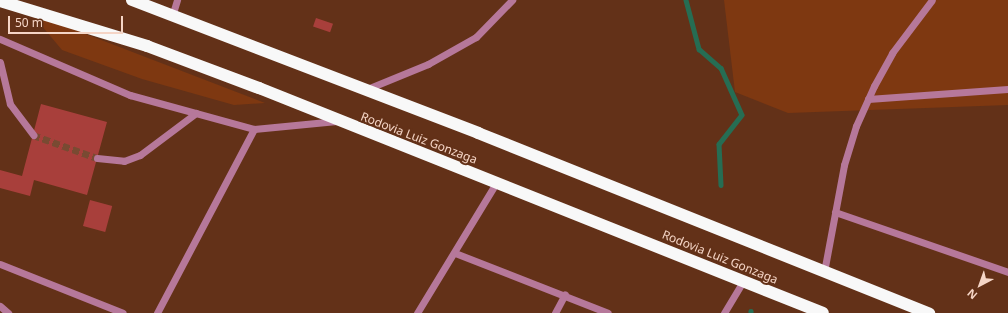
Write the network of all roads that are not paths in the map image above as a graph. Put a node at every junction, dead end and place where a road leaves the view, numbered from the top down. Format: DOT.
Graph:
graph roads {
  1 [pos="132,0"];
  2 [pos="177,0"];
  3 [pos="512,0"];
  4 [pos="932,0"];
  5 [pos="0,2"];
  6 [pos="173,13"];
  7 [pos="0,39"];
  8 [pos="0,62"];
  9 [pos="367,89"];
  10 [pos="1008,89"];
  11 [pos="868,99"];
  12 [pos="196,113"];
  13 [pos="338,121"];
  14 [pos="254,129"];
  15 [pos="33,135"];
  16 [pos="97,158"];
  17 [pos="496,183"];
  18 [pos="835,212"];
  19 [pos="455,253"];
  20 [pos="0,264"];
  21 [pos="824,272"];
  22 [pos="1008,272"];
  23 [pos="743,281"];
  24 [pos="565,294"];
  25 [pos="0,306"];
  26 [pos="8,313"];
  27 [pos="123,313"];
  28 [pos="157,313"];
  29 [pos="417,313"];
  30 [pos="555,313"];
  31 [pos="608,313"];
  32 [pos="724,313"];
  33 [pos="823,313"];
  34 [pos="929,313"];
  1 -- 6 [label="highway, Rodovia Luiz Gonzaga"];
  2 -- 6 [label="street"];
  3 -- 9 [label="street"];
  4 -- 11 [label="street"];
  5 -- 13 [label="highway, Rodovia Luiz Gonzaga"];
  6 -- 9 [label="highway, Rodovia Luiz Gonzaga"];
  7 -- 12 [label="street"];
  8 -- 15 [label="street"];
  9 -- 21 [label="highway, Rodovia Luiz Gonzaga"];
  10 -- 11 [label="street"];
  11 -- 18 [label="street"];
  12 -- 14 [label="street"];
  12 -- 16 [label="street"];
  13 -- 14 [label="street"];
  13 -- 17 [label="highway, Rodovia Luiz Gonzaga"];
  14 -- 28 [label="street"];
  17 -- 19 [label="street"];
  17 -- 23 [label="highway, Rodovia Luiz Gonzaga"];
  18 -- 21 [label="street"];
  18 -- 22 [label="street"];
  19 -- 24 [label="street"];
  19 -- 29 [label="street"];
  20 -- 27 [label="street"];
  21 -- 34 [label="highway, Rodovia Luiz Gonzaga"];
  23 -- 32 [label="street"];
  23 -- 33 [label="highway, Rodovia Luiz Gonzaga"];
  24 -- 30 [label="street"];
  24 -- 31 [label="street"];
  25 -- 26 [label="street"];
}
